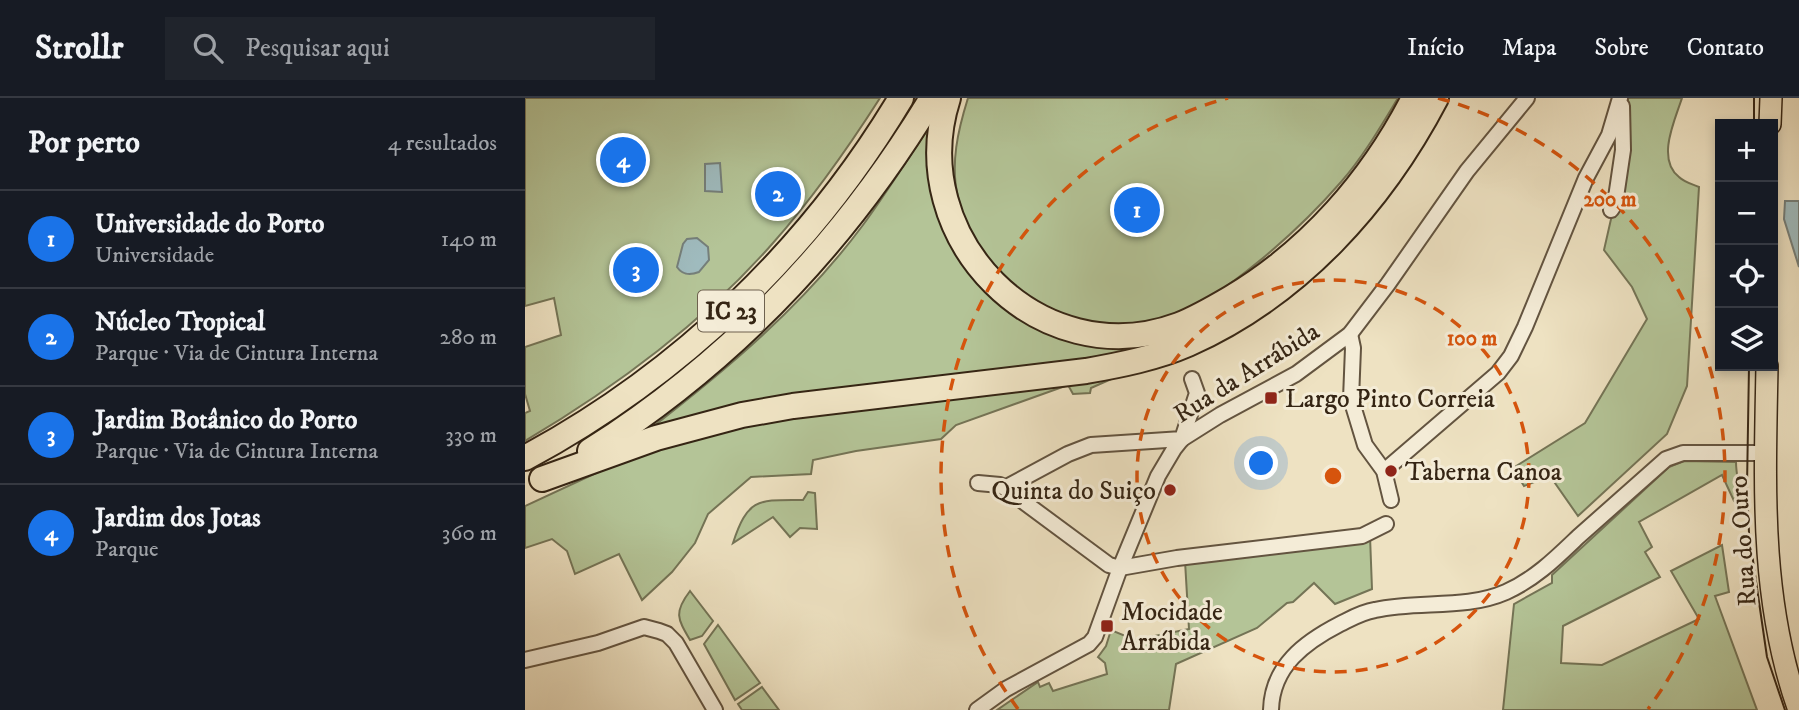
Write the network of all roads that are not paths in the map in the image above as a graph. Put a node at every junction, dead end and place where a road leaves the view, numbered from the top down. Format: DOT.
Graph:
graph roads {
  1 [pos="901,98"];
  2 [pos="932,98"];
  3 [pos="948,98"];
  4 [pos="1414,98"];
  5 [pos="1436,98"];
  6 [pos="1527,98"];
  7 [pos="1621,98"];
  8 [pos="1770,98"];
  9 [pos="1770,119"];
  10 [pos="1611,210"];
  11 [pos="1350,334"];
  12 [pos="1767,371"];
  13 [pos="1192,379"];
  14 [pos="1182,439"];
  15 [pos="1764,453"];
  16 [pos="525,458"];
  17 [pos="1384,471"];
  18 [pos="534,483"];
  19 [pos="978,483"];
  20 [pos="1005,488"];
  21 [pos="1391,500"];
  22 [pos="1386,524"];
  23 [pos="1119,568"];
  24 [pos="525,660"];
  25 [pos="715,710"];
  26 [pos="977,710"];
  27 [pos="1271,710"];
  28 [pos="1799,710"];
  1 -- 16 [label="highway, IC 23"];
  2 -- 18 [label="highway, IC 23"];
  3 -- 4 [label="highway"];
  5 -- 18 [label="highway"];
  6 -- 11 [label="street, Rua da Arrábida"];
  7 -- 10 [label="street"];
  7 -- 17 [label="street"];
  8 -- 9 [label="main road"];
  11 -- 14 [label="street, Rua da Arrábida"];
  11 -- 17 [label="street"];
  12 -- 15 [label="main road, Rua do Ouro"];
  13 -- 14 [label="street"];
  14 -- 20 [label="street"];
  14 -- 23 [label="street, Rua da Arrábida"];
  15 -- 27 [label="street"];
  15 -- 28 [label="main road, Rua do Ouro"];
  17 -- 21 [label="street"];
  19 -- 20 [label="street"];
  20 -- 23 [label="street"];
  22 -- 23 [label="street"];
  23 -- 26 [label="street, Rua da Arrábida"];
  24 -- 25 [label="street"];
}
